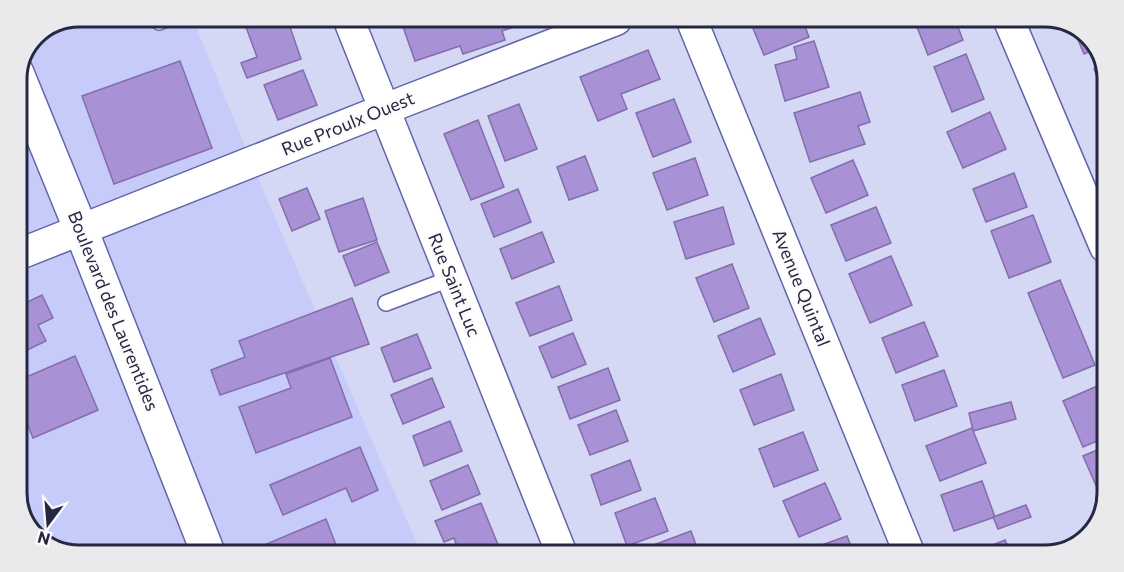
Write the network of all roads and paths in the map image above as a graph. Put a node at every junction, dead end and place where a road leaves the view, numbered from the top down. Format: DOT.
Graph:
graph roads {
  1 [pos="352,27"];
  2 [pos="598,27"];
  3 [pos="694,27"];
  4 [pos="1012,27"];
  5 [pos="27,98"];
  6 [pos="385,110"];
  7 [pos="1097,228"];
  8 [pos="81,230"];
  9 [pos="27,251"];
  10 [pos="452,278"];
  11 [pos="386,303"];
  12 [pos="205,545"];
  13 [pos="558,545"];
  14 [pos="906,545"];
  1 -- 6 [label="street, Rue Saint Luc"];
  2 -- 6 [label="street, Rue Proulx Ouest"];
  3 -- 14 [label="street, Avenue Quintal"];
  4 -- 7 [label="street"];
  5 -- 8 [label="main road, Boulevard des Laurentides"];
  6 -- 8 [label="street, Rue Proulx Ouest"];
  6 -- 10 [label="street, Rue Saint Luc"];
  8 -- 9 [label="street, Rue Proulx Ouest"];
  8 -- 12 [label="main road, Boulevard des Laurentides"];
  10 -- 11 [label="lane"];
  10 -- 13 [label="street, Rue Saint Luc"];
}
